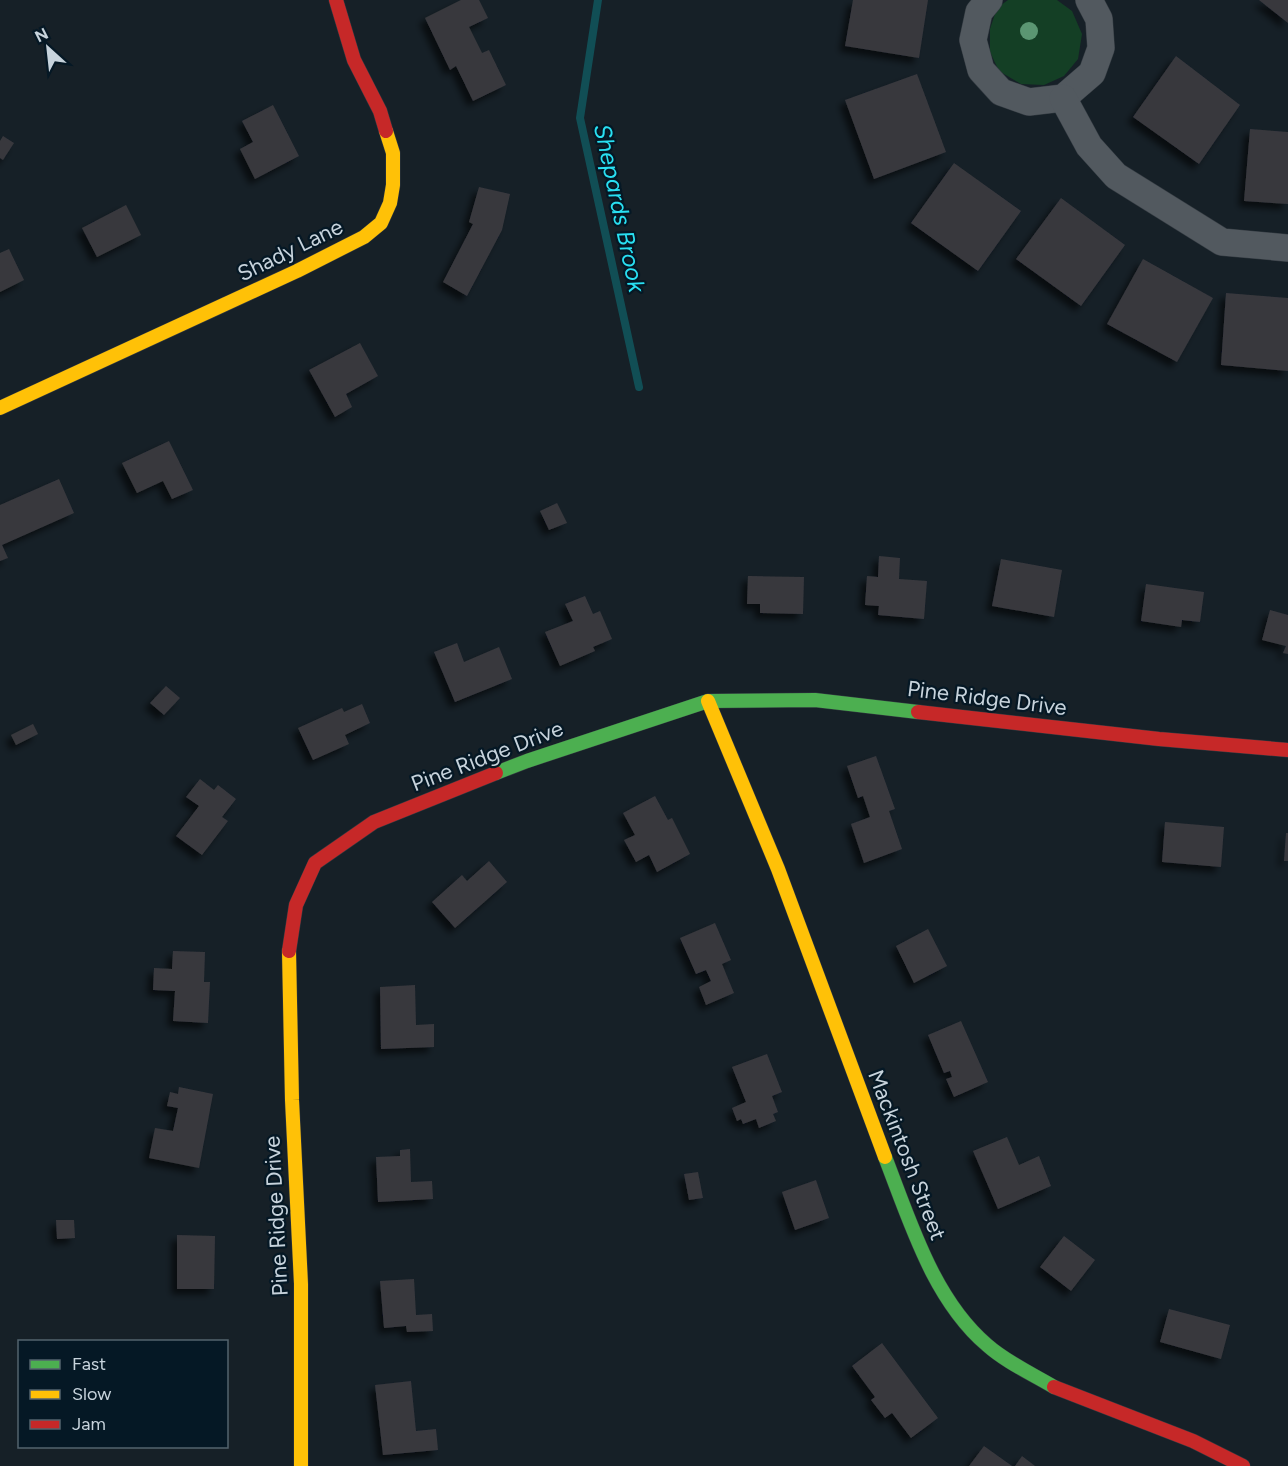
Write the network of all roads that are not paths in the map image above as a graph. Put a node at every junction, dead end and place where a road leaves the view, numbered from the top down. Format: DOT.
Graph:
graph roads {
  1 [pos="336,0"];
  2 [pos="989,0"];
  3 [pos="1089,0"];
  4 [pos="1063,98"];
  5 [pos="1288,248"];
  6 [pos="0,408"];
  7 [pos="708,701"];
  8 [pos="1288,750"];
  9 [pos="301,1466"];
  10 [pos="1243,1466"];
  1 -- 6 [label="street, Shady Lane"];
  2 -- 4 [label="street"];
  3 -- 4 [label="street"];
  4 -- 5 [label="street"];
  7 -- 8 [label="street, Pine Ridge Drive"];
  7 -- 9 [label="street, Pine Ridge Drive"];
  7 -- 10 [label="street, Mackintosh Street"];
}
